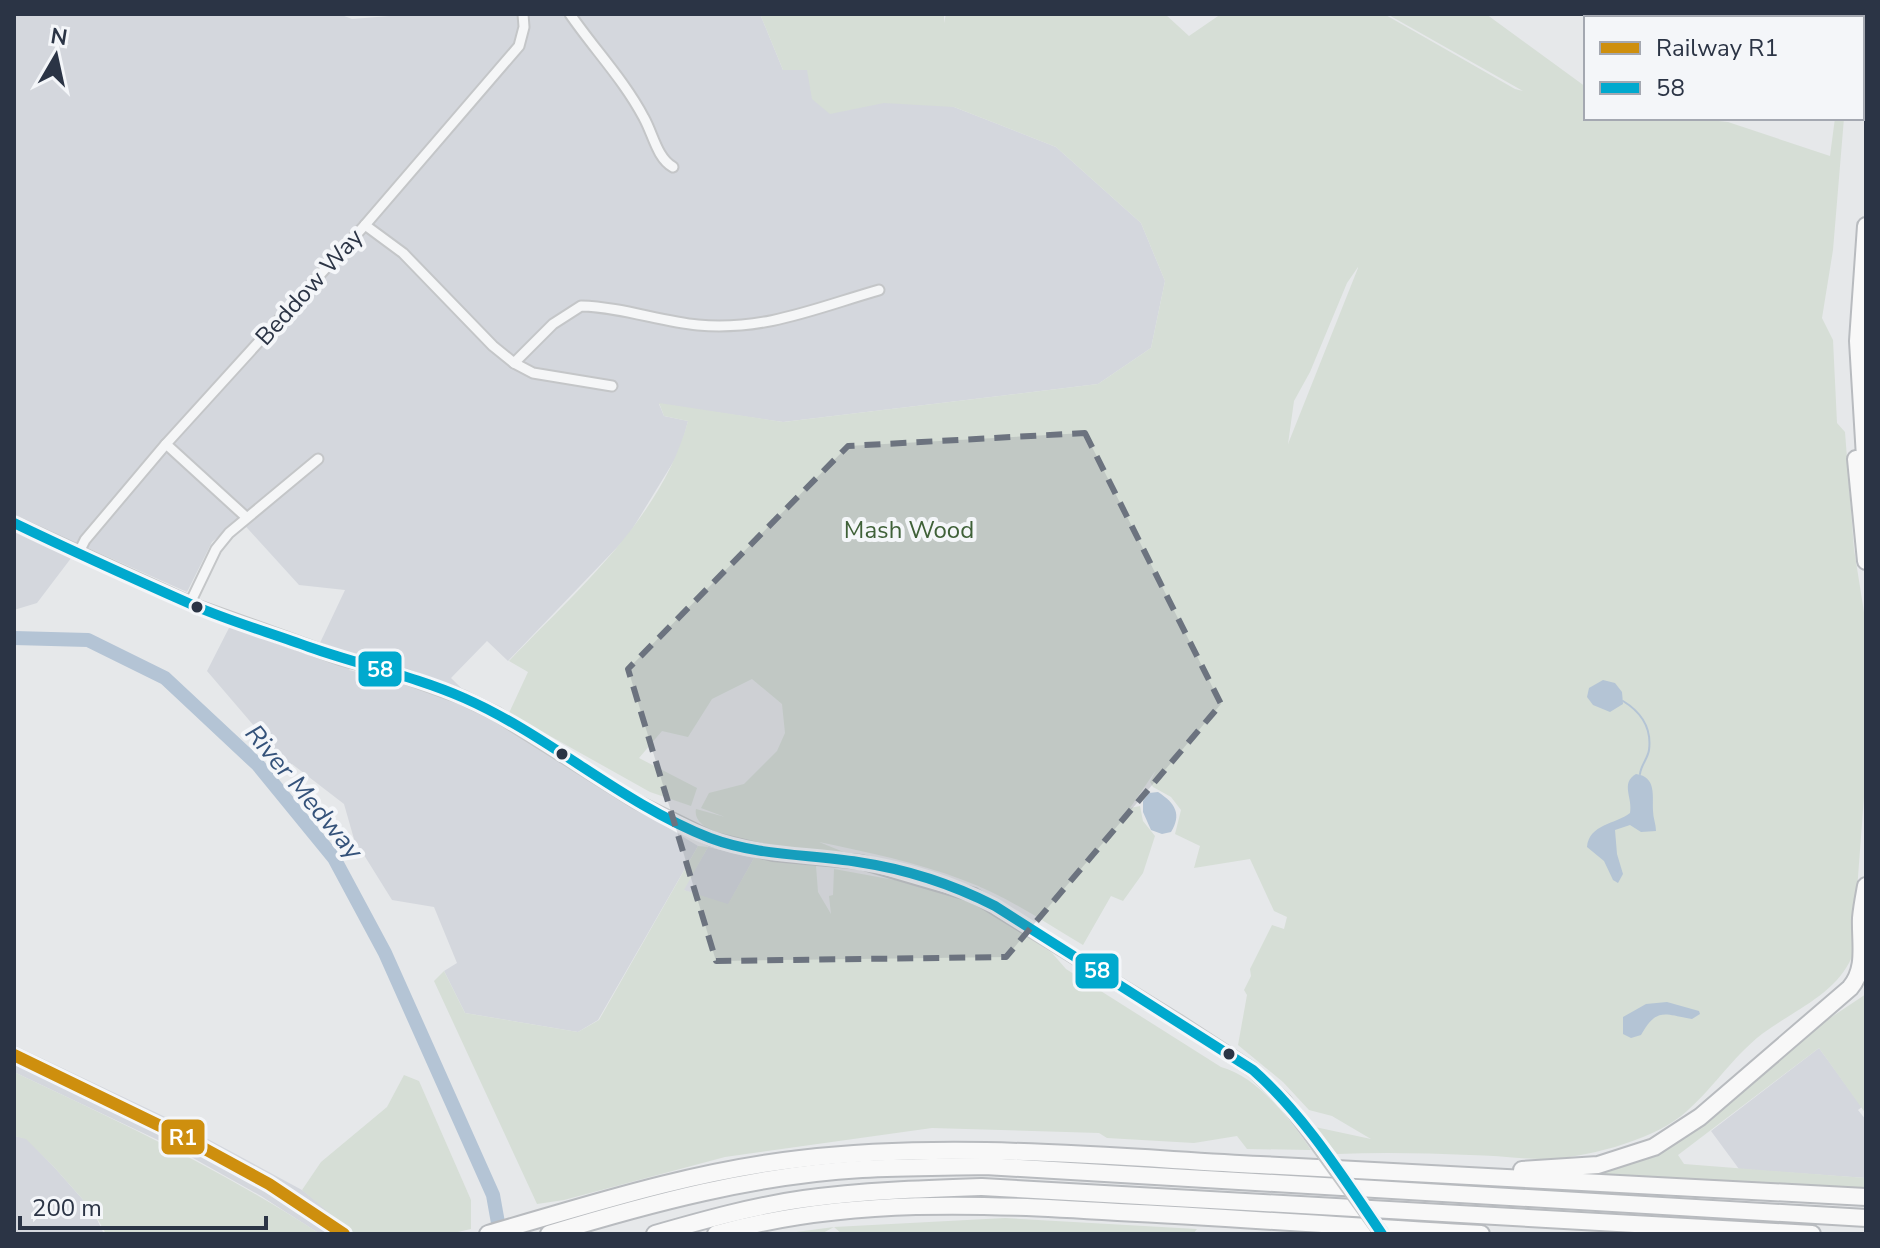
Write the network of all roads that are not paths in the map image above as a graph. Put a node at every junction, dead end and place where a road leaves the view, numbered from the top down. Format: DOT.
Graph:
graph roads {
  1 [pos="523,14"];
  2 [pos="570,14"];
  3 [pos="673,167"];
  4 [pos="365,225"];
  5 [pos="1866,226"];
  6 [pos="879,290"];
  7 [pos="514,363"];
  8 [pos="612,386"];
  9 [pos="1861,407"];
  10 [pos="166,444"];
  11 [pos="318,459"];
  12 [pos="1866,474"];
  13 [pos="246,517"];
  14 [pos="14,523"];
  15 [pos="78,554"];
  16 [pos="1866,561"];
  17 [pos="190,603"];
  18 [pos="1866,886"];
  19 [pos="1866,985"];
  20 [pos="1807,1025"];
  21 [pos="1400,1172"];
  22 [pos="1866,1197"];
  23 [pos="592,1212"];
  24 [pos="1866,1218"];
  25 [pos="1383,1231"];
  26 [pos="488,1234"];
  27 [pos="549,1234"];
  28 [pos="655,1234"];
  29 [pos="716,1234"];
  30 [pos="1427,1234"];
  31 [pos="1481,1234"];
  32 [pos="1812,1234"];
  1 -- 4 [label="street, Beddow Way"];
  2 -- 3 [label="street"];
  4 -- 7 [label="street"];
  4 -- 10 [label="street, Beddow Way"];
  5 -- 9 [label="highway"];
  6 -- 7 [label="street"];
  7 -- 8 [label="street"];
  9 -- 12 [label="highway"];
  9 -- 16 [label="highway"];
  10 -- 13 [label="street"];
  10 -- 15 [label="street, Beddow Way"];
  11 -- 13 [label="street"];
  13 -- 17 [label="street"];
  14 -- 15 [label="street"];
  15 -- 17 [label="street"];
  17 -- 25 [label="street, bridge"];
  18 -- 20 [label="highway"];
  19 -- 20 [label="highway"];
  20 -- 21 [label="highway"];
  21 -- 22 [label="highway"];
  21 -- 23 [label="highway"];
  23 -- 24 [label="highway"];
  23 -- 26 [label="highway"];
  23 -- 27 [label="highway"];
  25 -- 29 [label="highway"];
  25 -- 30 [label="highway"];
  25 -- 31 [label="highway"];
  28 -- 32 [label="highway"];
}
